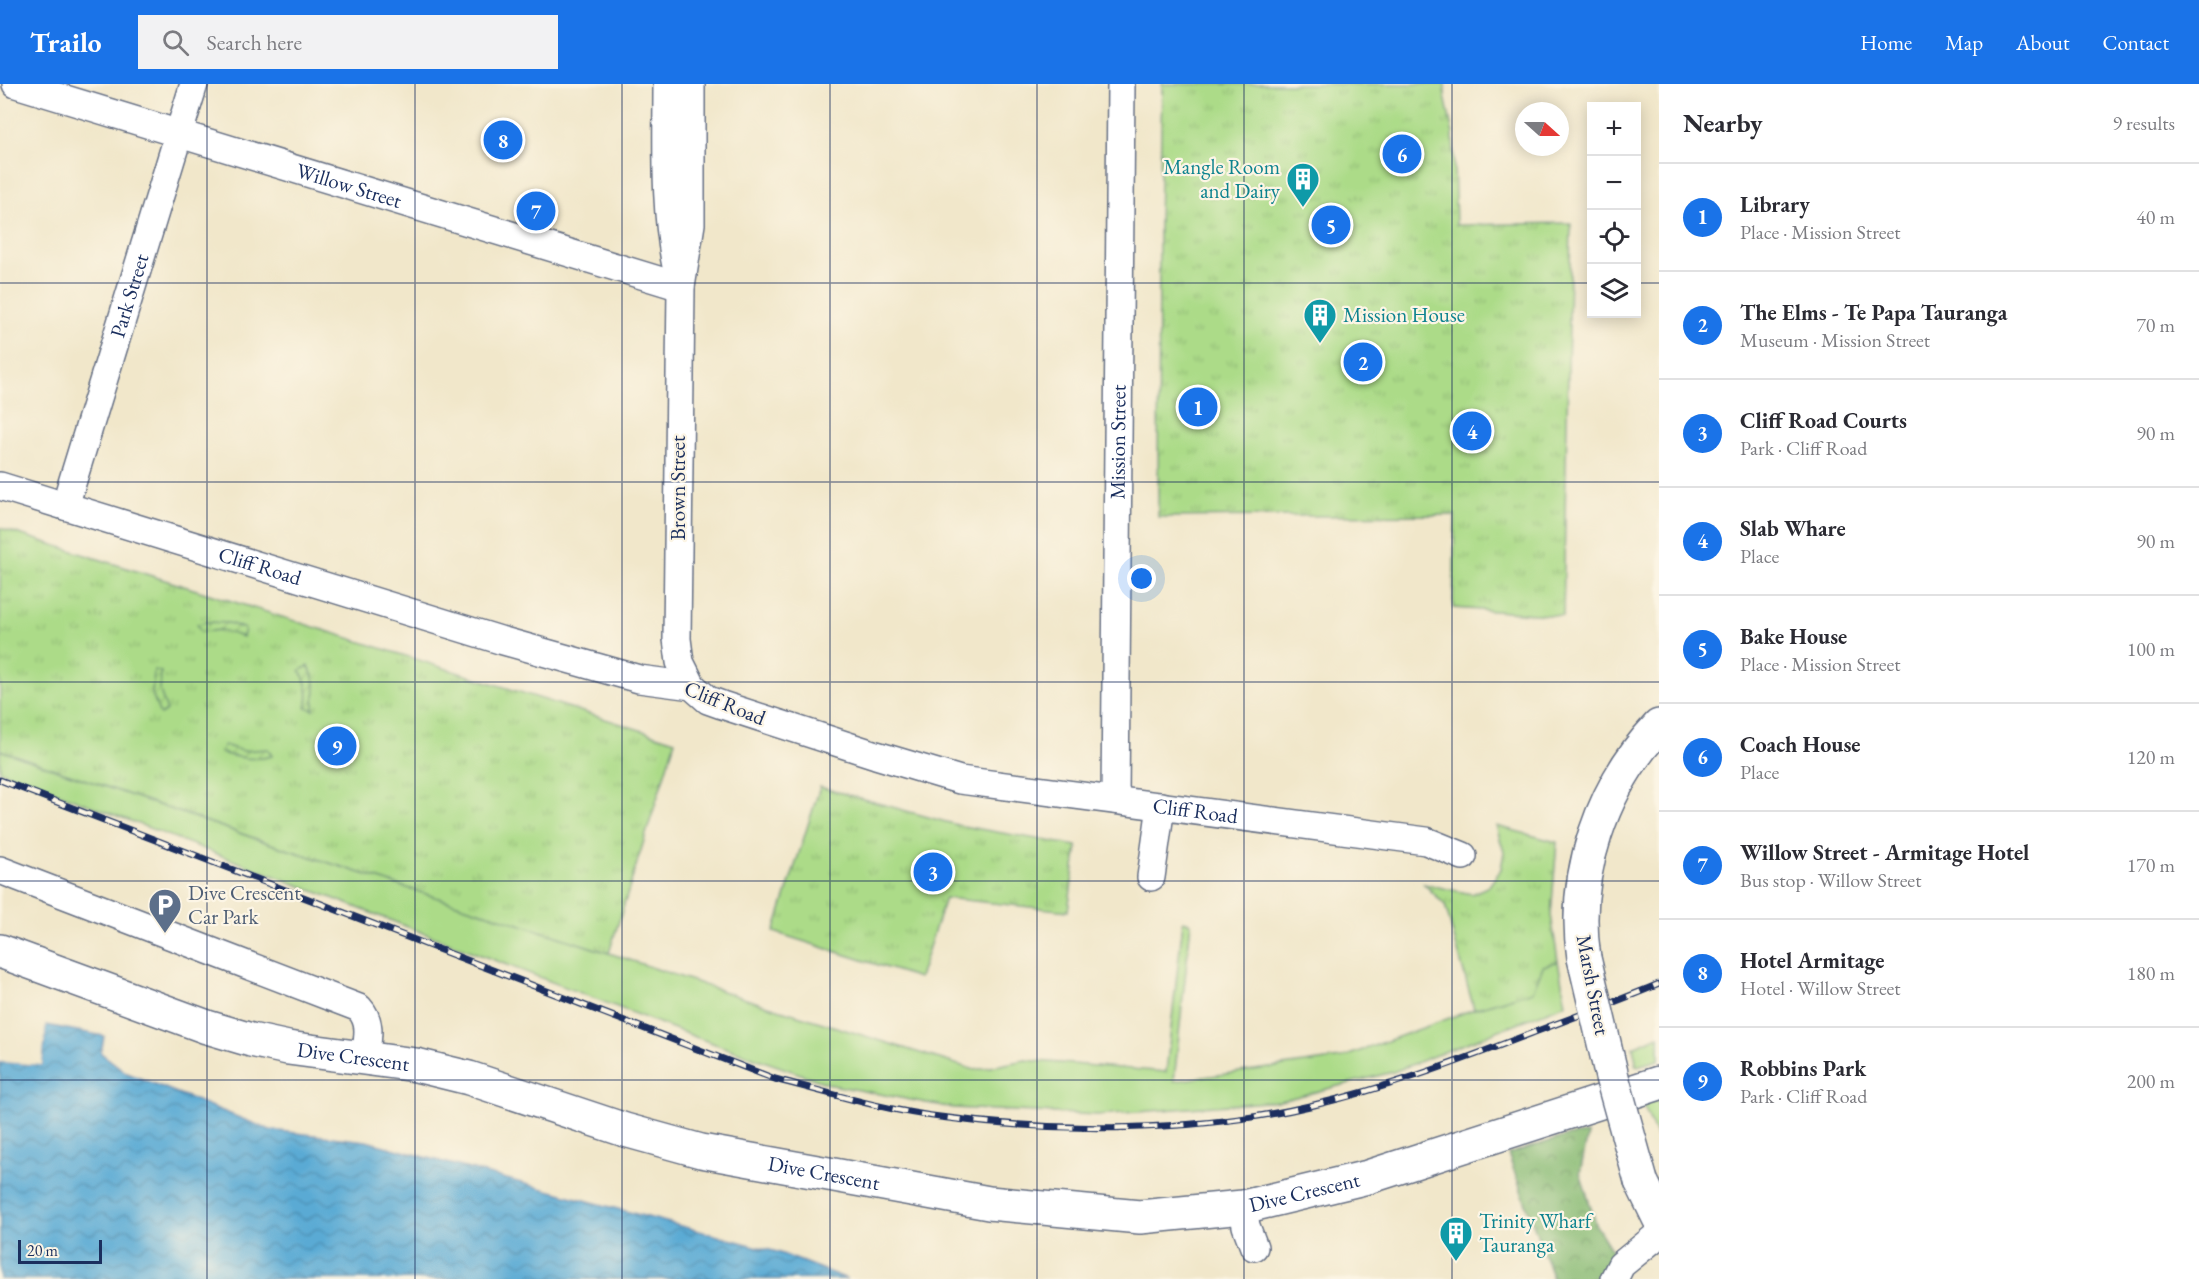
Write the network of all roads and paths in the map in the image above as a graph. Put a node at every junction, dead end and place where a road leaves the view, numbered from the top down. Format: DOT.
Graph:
graph roads {
  1 [pos="16,84"];
  2 [pos="194,84"];
  3 [pos="667,84"];
  4 [pos="691,84"];
  5 [pos="1121,84"];
  6 [pos="180,134"];
  7 [pos="681,287"];
  8 [pos="0,486"];
  9 [pos="65,506"];
  10 [pos="692,686"];
  11 [pos="1659,726"];
  12 [pos="1115,800"];
  13 [pos="1161,806"];
  14 [pos="1463,856"];
  15 [pos="0,870"];
  16 [pos="1151,876"];
  17 [pos="0,951"];
  18 [pos="365,1059"];
  19 [pos="1659,1083"];
  20 [pos="1243,1207"];
  21 [pos="1659,1218"];
  22 [pos="1659,1234"];
  23 [pos="1254,1247"];
  24 [pos="1614,1279"];
  1 -- 6 [label="street, Willow Street"];
  2 -- 6 [label="street, Park Street"];
  3 -- 7 [label="street, Brown Street"];
  4 -- 7 [label="street, Brown Street"];
  5 -- 12 [label="street, Mission Street"];
  6 -- 7 [label="street, Willow Street"];
  6 -- 9 [label="street, Park Street"];
  7 -- 10 [label="street, Brown Street"];
  8 -- 9 [label="street, Cliff Road"];
  9 -- 10 [label="street, Cliff Road"];
  10 -- 12 [label="street, Cliff Road"];
  11 -- 21 [label="main road, Marsh Street, bridge"];
  12 -- 13 [label="street, Cliff Road"];
  13 -- 14 [label="street, Cliff Road"];
  13 -- 16 [label="street"];
  15 -- 18 [label="street"];
  17 -- 18 [label="main road, Dive Crescent"];
  18 -- 20 [label="main road, Dive Crescent"];
  19 -- 20 [label="main road, Dive Crescent"];
  20 -- 23 [label="street"];
  22 -- 24 [label="street"];
}
